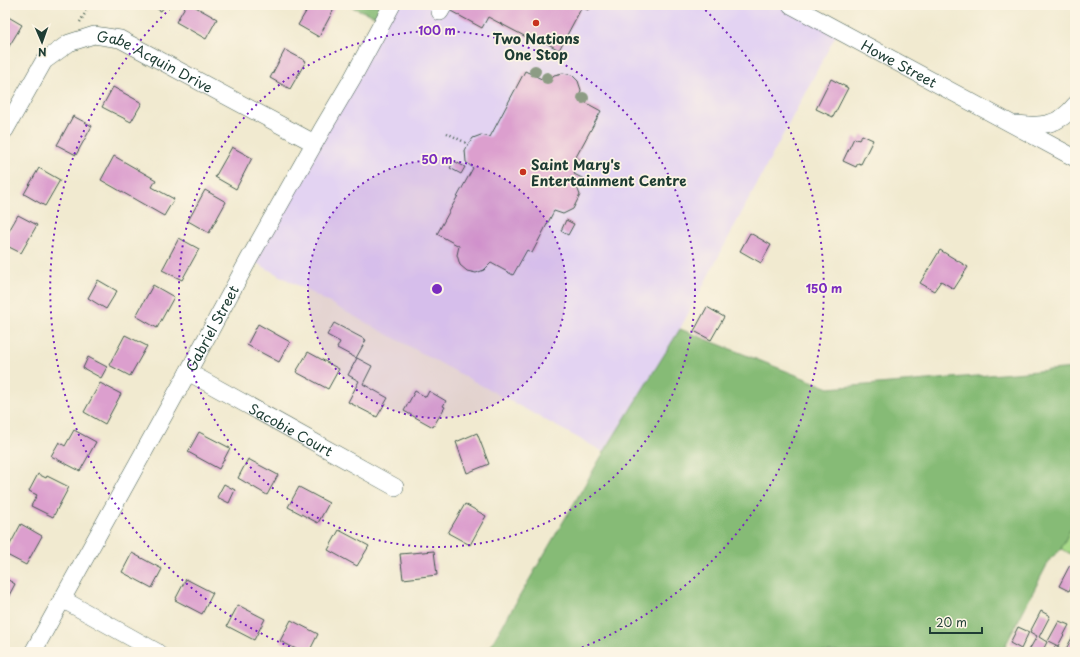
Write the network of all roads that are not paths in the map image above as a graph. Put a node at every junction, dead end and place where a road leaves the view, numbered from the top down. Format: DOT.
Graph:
graph roads {
  1 [pos="392,5"];
  2 [pos="791,5"];
  3 [pos="1075,105"];
  4 [pos="1008,123"];
  5 [pos="5,130"];
  6 [pos="314,143"];
  7 [pos="1075,158"];
  8 [pos="188,372"];
  9 [pos="395,487"];
  10 [pos="62,599"];
  11 [pos="33,652"];
  12 [pos="157,652"];
  1 -- 6 [label="street, Gabriel Street"];
  2 -- 4 [label="street, Howe Street"];
  3 -- 4 [label="street, Howe Street"];
  4 -- 7 [label="street, Howe Street"];
  5 -- 6 [label="street, Gabe Acquin Drive"];
  6 -- 8 [label="street, Gabriel Street"];
  8 -- 9 [label="street, Sacobie Court"];
  8 -- 10 [label="street, Gabriel Street"];
  10 -- 11 [label="street, Gabriel Street"];
  10 -- 12 [label="street"];
}
